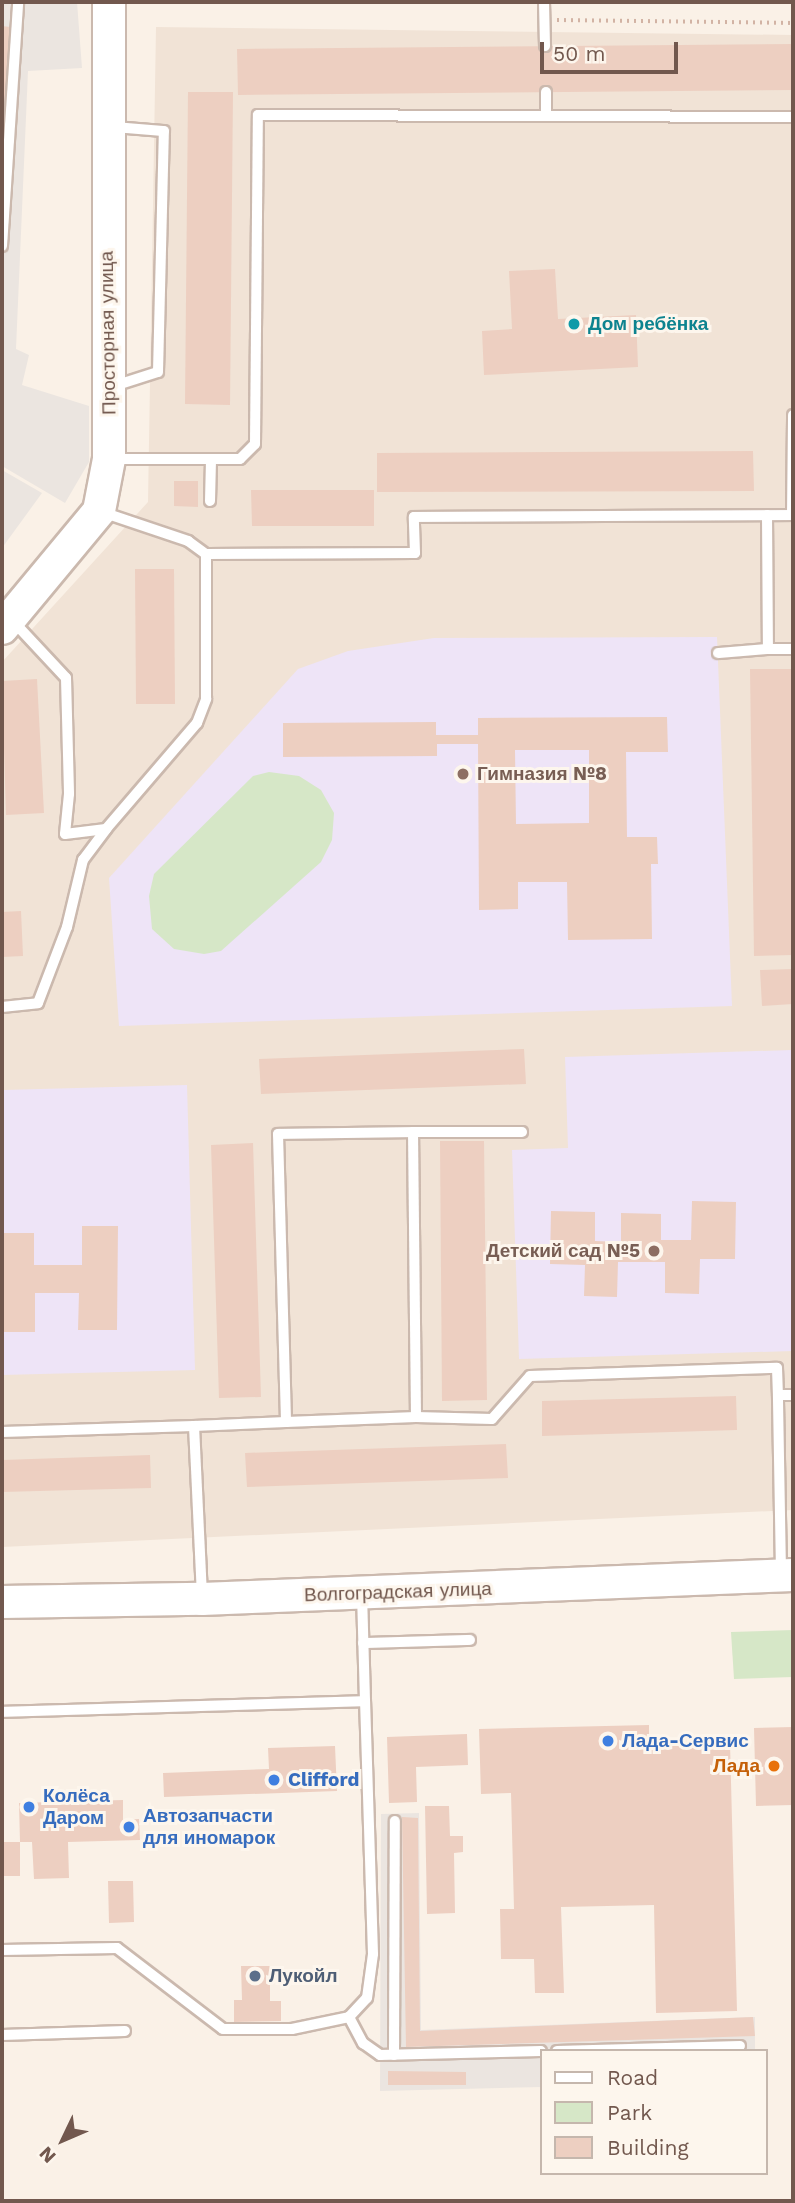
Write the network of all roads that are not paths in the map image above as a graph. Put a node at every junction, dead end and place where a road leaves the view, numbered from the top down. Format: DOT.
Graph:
graph roads {
  1 [pos="18,2"];
  2 [pos="109,2"];
  3 [pos="544,2"];
  4 [pos="545,46"];
  5 [pos="546,92"];
  6 [pos="546,116"];
  7 [pos="793,117"];
  8 [pos="106,126"];
  9 [pos="4,228"];
  10 [pos="2,246"];
  11 [pos="109,388"];
  12 [pos="793,415"];
  13 [pos="109,459"];
  14 [pos="211,459"];
  15 [pos="210,501"];
  16 [pos="99,511"];
  17 [pos="767,515"];
  18 [pos="793,515"];
  19 [pos="206,554"];
  20 [pos="6,623"];
  21 [pos="768,649"];
  22 [pos="793,649"];
  23 [pos="718,653"];
  24 [pos="106,829"];
  25 [pos="2,1007"];
  26 [pos="413,1132"];
  27 [pos="522,1132"];
  28 [pos="778,1395"];
  29 [pos="793,1395"];
  30 [pos="416,1418"];
  31 [pos="286,1422"];
  32 [pos="194,1426"];
  33 [pos="2,1432"];
  34 [pos="787,1575"];
  35 [pos="362,1593"];
  36 [pos="202,1599"];
  37 [pos="2,1602"];
  38 [pos="470,1640"];
  39 [pos="363,1643"];
  40 [pos="365,1701"];
  41 [pos="2,1712"];
  42 [pos="395,1821"];
  43 [pos="2,1950"];
  44 [pos="349,2017"];
  45 [pos="125,2031"];
  46 [pos="2,2035"];
  47 [pos="740,2046"];
  48 [pos="630,2049"];
  49 [pos="540,2051"];
  50 [pos="394,2055"];
  1 -- 9 [label="lane"];
  2 -- 8 [label="main road, Просторная улица"];
  3 -- 4 [label="lane"];
  5 -- 6 [label="lane"];
  6 -- 7 [label="lane"];
  6 -- 14 [label="lane"];
  8 -- 11 [label="main road, Просторная улица"];
  8 -- 11 [label="lane"];
  9 -- 10 [label="lane"];
  11 -- 13 [label="main road, Просторная улица"];
  12 -- 18 [label="lane"];
  13 -- 14 [label="lane"];
  13 -- 16 [label="main road, Просторная улица"];
  14 -- 15 [label="lane"];
  16 -- 19 [label="lane"];
  16 -- 20 [label="main road, Просторная улица"];
  17 -- 18 [label="lane"];
  17 -- 19 [label="lane"];
  17 -- 21 [label="lane"];
  19 -- 24 [label="lane"];
  20 -- 24 [label="lane"];
  21 -- 22 [label="lane"];
  21 -- 23 [label="lane"];
  24 -- 25 [label="lane"];
  26 -- 27 [label="lane"];
  26 -- 30 [label="lane"];
  26 -- 31 [label="lane"];
  28 -- 29 [label="lane"];
  28 -- 30 [label="lane"];
  28 -- 34 [label="lane"];
  30 -- 31 [label="lane"];
  31 -- 32 [label="lane"];
  32 -- 33 [label="lane"];
  32 -- 36 [label="lane"];
  34 -- 35 [label="main road, Волгоградская улица"];
  35 -- 36 [label="main road, Волгоградская улица"];
  35 -- 39 [label="lane"];
  36 -- 37 [label="main road, Волгоградская улица"];
  38 -- 39 [label="lane"];
  39 -- 40 [label="lane"];
  40 -- 41 [label="lane"];
  40 -- 44 [label="lane"];
  42 -- 50 [label="lane"];
  43 -- 44 [label="lane"];
  44 -- 50 [label="lane"];
  45 -- 46 [label="lane"];
  47 -- 48 [label="lane"];
  49 -- 50 [label="lane"];
}
